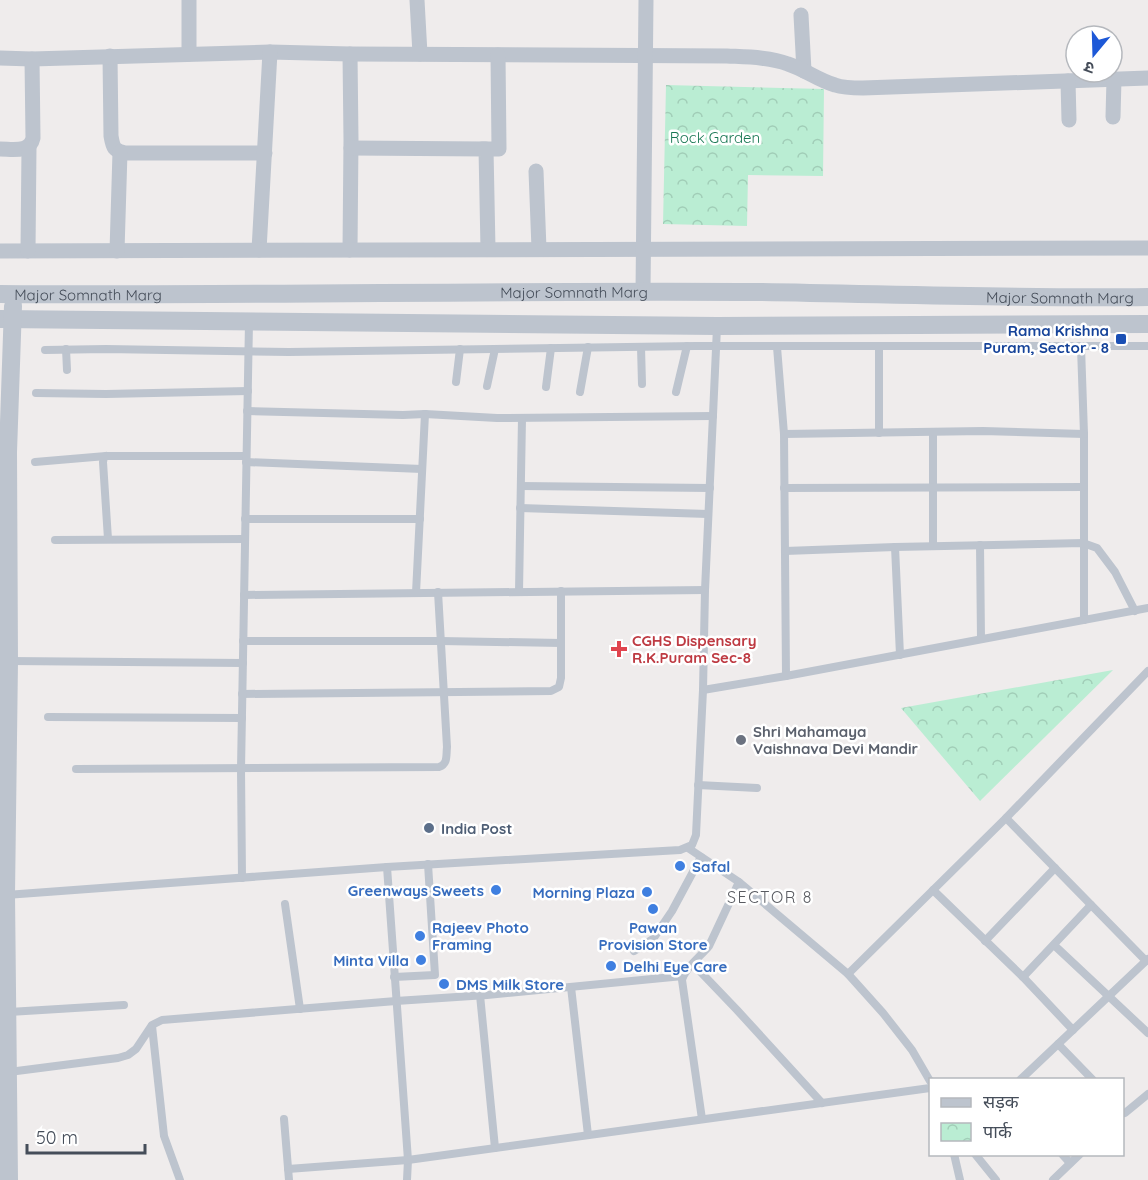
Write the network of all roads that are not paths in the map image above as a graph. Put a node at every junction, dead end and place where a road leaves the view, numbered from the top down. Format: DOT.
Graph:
graph roads {
  1 [pos="189,0"];
  2 [pos="417,0"];
  3 [pos="646,0"];
  4 [pos="801,15"];
  5 [pos="270,52"];
  6 [pos="189,54"];
  7 [pos="350,54"];
  8 [pos="420,54"];
  9 [pos="498,55"];
  10 [pos="110,56"];
  11 [pos="645,56"];
  12 [pos="0,58"];
  13 [pos="32,59"];
  14 [pos="804,71"];
  15 [pos="1148,78"];
  16 [pos="1124,79"];
  17 [pos="1064,81"];
  18 [pos="1068,84"];
  19 [pos="1114,84"];
  20 [pos="1113,117"];
  21 [pos="1069,120"];
  22 [pos="29,147"];
  23 [pos="351,148"];
  24 [pos="0,149"];
  25 [pos="482,149"];
  26 [pos="120,152"];
  27 [pos="265,153"];
  28 [pos="536,171"];
  29 [pos="1148,248"];
  30 [pos="488,249"];
  31 [pos="538,249"];
  32 [pos="643,249"];
  33 [pos="117,250"];
  34 [pos="259,250"];
  35 [pos="350,250"];
  36 [pos="0,251"];
  37 [pos="28,251"];
  38 [pos="642,292"];
  39 [pos="7,294"];
  40 [pos="1148,297"];
  41 [pos="6,319"];
  42 [pos="249,321"];
  43 [pos="1148,324"];
  44 [pos="717,326"];
  45 [pos="687,346"];
  46 [pos="1081,346"];
  47 [pos="1148,346"];
  48 [pos="588,347"];
  49 [pos="641,347"];
  50 [pos="716,347"];
  51 [pos="777,347"];
  52 [pos="879,347"];
  53 [pos="551,348"];
  54 [pos="66,349"];
  55 [pos="460,349"];
  56 [pos="495,349"];
  57 [pos="45,350"];
  58 [pos="248,352"];
  59 [pos="67,370"];
  60 [pos="456,382"];
  61 [pos="642,384"];
  62 [pos="487,386"];
  63 [pos="546,387"];
  64 [pos="248,391"];
  65 [pos="580,392"];
  66 [pos="676,392"];
  67 [pos="36,393"];
  68 [pos="248,411"];
  69 [pos="425,414"];
  70 [pos="713,416"];
  71 [pos="522,418"];
  72 [pos="933,432"];
  73 [pos="879,433"];
  74 [pos="784,434"];
  75 [pos="1084,434"];
  76 [pos="4,452"];
  77 [pos="106,456"];
  78 [pos="246,459"];
  79 [pos="35,462"];
  80 [pos="422,469"];
  81 [pos="521,486"];
  82 [pos="1084,487"];
  83 [pos="710,488"];
  84 [pos="784,488"];
  85 [pos="933,488"];
  86 [pos="520,508"];
  87 [pos="708,514"];
  88 [pos="245,519"];
  89 [pos="420,519"];
  90 [pos="108,539"];
  91 [pos="245,539"];
  92 [pos="55,540"];
  93 [pos="1083,543"];
  94 [pos="980,545"];
  95 [pos="933,546"];
  96 [pos="895,547"];
  97 [pos="785,551"];
  98 [pos="561,591"];
  99 [pos="705,591"];
  100 [pos="416,592"];
  101 [pos="438,592"];
  102 [pos="519,592"];
  103 [pos="244,595"];
  104 [pos="1148,608"];
  105 [pos="1135,610"];
  106 [pos="1084,620"];
  107 [pos="981,639"];
  108 [pos="243,641"];
  109 [pos="441,641"];
  110 [pos="561,644"];
  111 [pos="900,655"];
  112 [pos="9,661"];
  113 [pos="243,663"];
  114 [pos="1148,671"];
  115 [pos="786,676"];
  116 [pos="4,683"];
  117 [pos="703,690"];
  118 [pos="443,692"];
  119 [pos="242,694"];
  120 [pos="48,717"];
  121 [pos="242,718"];
  122 [pos="76,769"];
  123 [pos="241,769"];
  124 [pos="698,785"];
  125 [pos="757,788"];
  126 [pos="3,793"];
  127 [pos="1006,818"];
  128 [pos="688,848"];
  129 [pos="701,856"];
  130 [pos="428,864"];
  131 [pos="387,867"];
  132 [pos="1055,868"];
  133 [pos="242,878"];
  134 [pos="739,882"];
  135 [pos="933,890"];
  136 [pos="6,895"];
  137 [pos="285,904"];
  138 [pos="1091,905"];
  139 [pos="3,919"];
  140 [pos="985,941"];
  141 [pos="1054,945"];
  142 [pos="634,951"];
  143 [pos="1147,960"];
  144 [pos="693,964"];
  145 [pos="848,974"];
  146 [pos="683,976"];
  147 [pos="394,977"];
  148 [pos="1023,977"];
  149 [pos="571,987"];
  150 [pos="480,995"];
  151 [pos="1108,997"];
  152 [pos="396,1001"];
  153 [pos="124,1005"];
  154 [pos="300,1009"];
  155 [pos="7,1012"];
  156 [pos="152,1025"];
  157 [pos="1073,1030"];
  158 [pos="1148,1033"];
  159 [pos="1058,1044"];
  160 [pos="8,1072"];
  161 [pos="1022,1078"];
  162 [pos="1091,1078"];
  163 [pos="929,1079"];
  164 [pos="929,1088"];
  165 [pos="1148,1094"];
  166 [pos="822,1103"];
  167 [pos="4,1112"];
  168 [pos="1124,1112"];
  169 [pos="284,1119"];
  170 [pos="702,1119"];
  171 [pos="588,1135"];
  172 [pos="495,1148"];
  173 [pos="954,1156"];
  174 [pos="976,1156"];
  175 [pos="1063,1156"];
  176 [pos="1079,1156"];
  177 [pos="408,1160"];
  178 [pos="1070,1163"];
  179 [pos="288,1169"];
  180 [pos="9,1180"];
  181 [pos="180,1180"];
  182 [pos="289,1180"];
  183 [pos="407,1180"];
  184 [pos="960,1180"];
  185 [pos="996,1180"];
  186 [pos="1053,1180"];
  1 -- 6 [label="street"];
  2 -- 8 [label="street"];
  3 -- 11 [label="street"];
  4 -- 14 [label="street"];
  5 -- 6 [label="street"];
  5 -- 7 [label="street"];
  5 -- 27 [label="street"];
  6 -- 10 [label="street"];
  7 -- 8 [label="street"];
  7 -- 23 [label="street"];
  8 -- 9 [label="street"];
  9 -- 11 [label="street"];
  9 -- 25 [label="street"];
  10 -- 13 [label="street"];
  10 -- 26 [label="street"];
  11 -- 14 [label="street"];
  11 -- 32 [label="street"];
  12 -- 13 [label="street"];
  13 -- 22 [label="street"];
  14 -- 17 [label="street"];
  15 -- 16 [label="street"];
  18 -- 21 [label="street"];
  19 -- 20 [label="street"];
  22 -- 24 [label="street"];
  22 -- 37 [label="street"];
  23 -- 25 [label="street"];
  23 -- 35 [label="street"];
  25 -- 30 [label="street"];
  26 -- 27 [label="street"];
  26 -- 33 [label="street"];
  27 -- 34 [label="street"];
  28 -- 31 [label="street"];
  29 -- 32 [label="street"];
  30 -- 31 [label="street"];
  30 -- 35 [label="street"];
  31 -- 32 [label="street"];
  32 -- 38 [label="street"];
  33 -- 34 [label="street"];
  33 -- 37 [label="street"];
  34 -- 35 [label="street"];
  36 -- 37 [label="street"];
  38 -- 39 [label="street, Major Somnath Marg"];
  38 -- 40 [label="street, Major Somnath Marg"];
  39 -- 41 [label="street"];
  41 -- 42 [label="street, Major Somnath Marg"];
  41 -- 76 [label="street"];
  42 -- 44 [label="street, Major Somnath Marg"];
  42 -- 58 [label="lane"];
  43 -- 44 [label="street, Major Somnath Marg"];
  44 -- 50 [label="lane"];
  45 -- 49 [label="lane"];
  45 -- 50 [label="lane"];
  45 -- 66 [label="lane"];
  46 -- 47 [label="lane"];
  46 -- 52 [label="lane"];
  46 -- 75 [label="lane"];
  48 -- 49 [label="lane"];
  48 -- 53 [label="lane"];
  48 -- 65 [label="lane"];
  49 -- 61 [label="lane"];
  50 -- 51 [label="lane"];
  50 -- 70 [label="lane"];
  51 -- 52 [label="lane"];
  51 -- 74 [label="lane"];
  52 -- 73 [label="lane"];
  53 -- 56 [label="lane"];
  53 -- 63 [label="lane"];
  54 -- 57 [label="lane"];
  54 -- 58 [label="lane"];
  54 -- 59 [label="lane"];
  55 -- 56 [label="lane"];
  55 -- 58 [label="lane"];
  55 -- 60 [label="lane"];
  56 -- 62 [label="lane"];
  58 -- 64 [label="lane"];
  64 -- 67 [label="lane"];
  64 -- 68 [label="lane"];
  68 -- 69 [label="lane"];
  68 -- 78 [label="lane"];
  69 -- 71 [label="lane"];
  69 -- 80 [label="lane"];
  70 -- 71 [label="lane"];
  70 -- 83 [label="lane"];
  71 -- 81 [label="lane"];
  72 -- 73 [label="lane"];
  72 -- 75 [label="lane"];
  72 -- 85 [label="lane"];
  73 -- 74 [label="lane"];
  74 -- 84 [label="lane"];
  75 -- 82 [label="lane"];
  76 -- 112 [label="street"];
  77 -- 78 [label="lane"];
  77 -- 79 [label="lane"];
  77 -- 90 [label="lane"];
  78 -- 80 [label="lane"];
  78 -- 88 [label="lane"];
  80 -- 89 [label="lane"];
  81 -- 83 [label="lane"];
  81 -- 86 [label="lane"];
  82 -- 85 [label="lane"];
  82 -- 93 [label="lane"];
  83 -- 87 [label="lane"];
  84 -- 85 [label="lane"];
  84 -- 97 [label="lane"];
  85 -- 95 [label="lane"];
  86 -- 87 [label="lane"];
  86 -- 102 [label="lane"];
  87 -- 99 [label="lane"];
  88 -- 89 [label="lane"];
  88 -- 91 [label="lane"];
  89 -- 100 [label="lane"];
  90 -- 91 [label="lane"];
  90 -- 92 [label="lane"];
  91 -- 103 [label="lane"];
  93 -- 94 [label="lane"];
  93 -- 105 [label="lane"];
  93 -- 106 [label="lane"];
  94 -- 95 [label="lane"];
  94 -- 107 [label="lane"];
  95 -- 96 [label="lane"];
  96 -- 97 [label="lane"];
  96 -- 111 [label="lane"];
  97 -- 115 [label="lane"];
  98 -- 99 [label="lane"];
  98 -- 102 [label="lane"];
  98 -- 110 [label="lane"];
  99 -- 117 [label="lane"];
  100 -- 101 [label="lane"];
  100 -- 103 [label="lane"];
  101 -- 102 [label="lane"];
  101 -- 109 [label="lane"];
  103 -- 108 [label="lane"];
  104 -- 105 [label="lane"];
  105 -- 106 [label="lane"];
  106 -- 107 [label="lane"];
  107 -- 111 [label="lane"];
  108 -- 109 [label="lane"];
  108 -- 113 [label="lane"];
  109 -- 110 [label="lane"];
  109 -- 118 [label="lane"];
  110 -- 118 [label="lane"];
  111 -- 115 [label="lane"];
  112 -- 113 [label="lane"];
  112 -- 116 [label="street"];
  113 -- 119 [label="lane"];
  114 -- 127 [label="lane"];
  115 -- 117 [label="lane"];
  116 -- 126 [label="street"];
  117 -- 124 [label="lane"];
  118 -- 119 [label="lane"];
  118 -- 123 [label="lane"];
  119 -- 121 [label="lane"];
  120 -- 121 [label="lane"];
  121 -- 123 [label="lane"];
  122 -- 123 [label="lane"];
  123 -- 133 [label="lane"];
  124 -- 125 [label="lane"];
  124 -- 128 [label="lane"];
  126 -- 136 [label="street"];
  127 -- 132 [label="lane"];
  127 -- 135 [label="lane"];
  128 -- 129 [label="lane"];
  128 -- 130 [label="lane"];
  129 -- 134 [label="lane"];
  129 -- 142 [label="lane"];
  130 -- 131 [label="lane"];
  130 -- 147 [label="lane"];
  131 -- 133 [label="lane"];
  131 -- 147 [label="lane"];
  132 -- 138 [label="lane"];
  132 -- 140 [label="lane"];
  133 -- 136 [label="lane"];
  134 -- 144 [label="lane"];
  134 -- 145 [label="lane"];
  135 -- 140 [label="lane"];
  135 -- 145 [label="lane"];
  136 -- 139 [label="street"];
  137 -- 154 [label="lane"];
  138 -- 141 [label="lane"];
  138 -- 143 [label="lane"];
  139 -- 155 [label="street"];
  140 -- 148 [label="lane"];
  141 -- 148 [label="lane"];
  141 -- 151 [label="lane"];
  143 -- 151 [label="lane"];
  144 -- 146 [label="lane"];
  144 -- 166 [label="lane"];
  145 -- 163 [label="lane"];
  146 -- 149 [label="lane"];
  146 -- 170 [label="lane"];
  147 -- 152 [label="lane"];
  148 -- 157 [label="lane"];
  149 -- 150 [label="lane"];
  149 -- 171 [label="lane"];
  150 -- 152 [label="lane"];
  150 -- 172 [label="lane"];
  151 -- 157 [label="lane"];
  151 -- 158 [label="lane"];
  152 -- 154 [label="lane"];
  152 -- 177 [label="lane"];
  153 -- 155 [label="lane"];
  154 -- 156 [label="lane"];
  155 -- 160 [label="street"];
  156 -- 160 [label="lane"];
  156 -- 181 [label="lane"];
  157 -- 159 [label="lane"];
  159 -- 161 [label="lane"];
  159 -- 162 [label="lane"];
  160 -- 167 [label="street"];
  164 -- 166 [label="lane"];
  165 -- 168 [label="lane"];
  166 -- 170 [label="lane"];
  167 -- 180 [label="street"];
  169 -- 179 [label="lane"];
  170 -- 171 [label="lane"];
  171 -- 172 [label="lane"];
  172 -- 177 [label="lane"];
  173 -- 184 [label="lane"];
  174 -- 185 [label="lane"];
  175 -- 178 [label="lane"];
  176 -- 178 [label="lane"];
  177 -- 179 [label="lane"];
  177 -- 183 [label="lane"];
  178 -- 186 [label="lane"];
  179 -- 182 [label="lane"];
}
